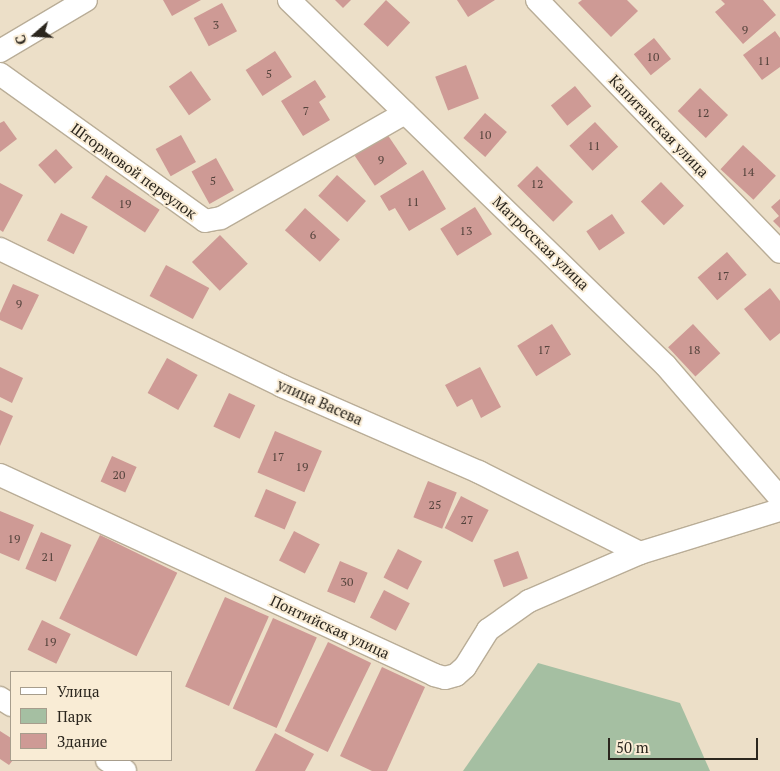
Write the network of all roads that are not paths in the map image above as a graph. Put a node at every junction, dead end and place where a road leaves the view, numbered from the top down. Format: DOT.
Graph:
graph roads {
  1 [pos="86,0"];
  2 [pos="289,0"];
  3 [pos="537,0"];
  4 [pos="0,51"];
  5 [pos="0,74"];
  6 [pos="405,113"];
  7 [pos="0,249"];
  8 [pos="780,252"];
  9 [pos="0,475"];
  10 [pos="780,498"];
  11 [pos="780,510"];
  12 [pos="640,553"];
  13 [pos="109,761"];
  14 [pos="125,771"];
  1 -- 4 [label="street"];
  2 -- 6 [label="street, Матросская улица"];
  3 -- 8 [label="street, Капитанская улица"];
  5 -- 6 [label="street, Штормовой переулок"];
  6 -- 10 [label="street, Матросская улица"];
  7 -- 12 [label="street, улица Васева"];
  9 -- 12 [label="street, Понтийская улица"];
  11 -- 12 [label="street"];
  13 -- 14 [label="street"];
}
